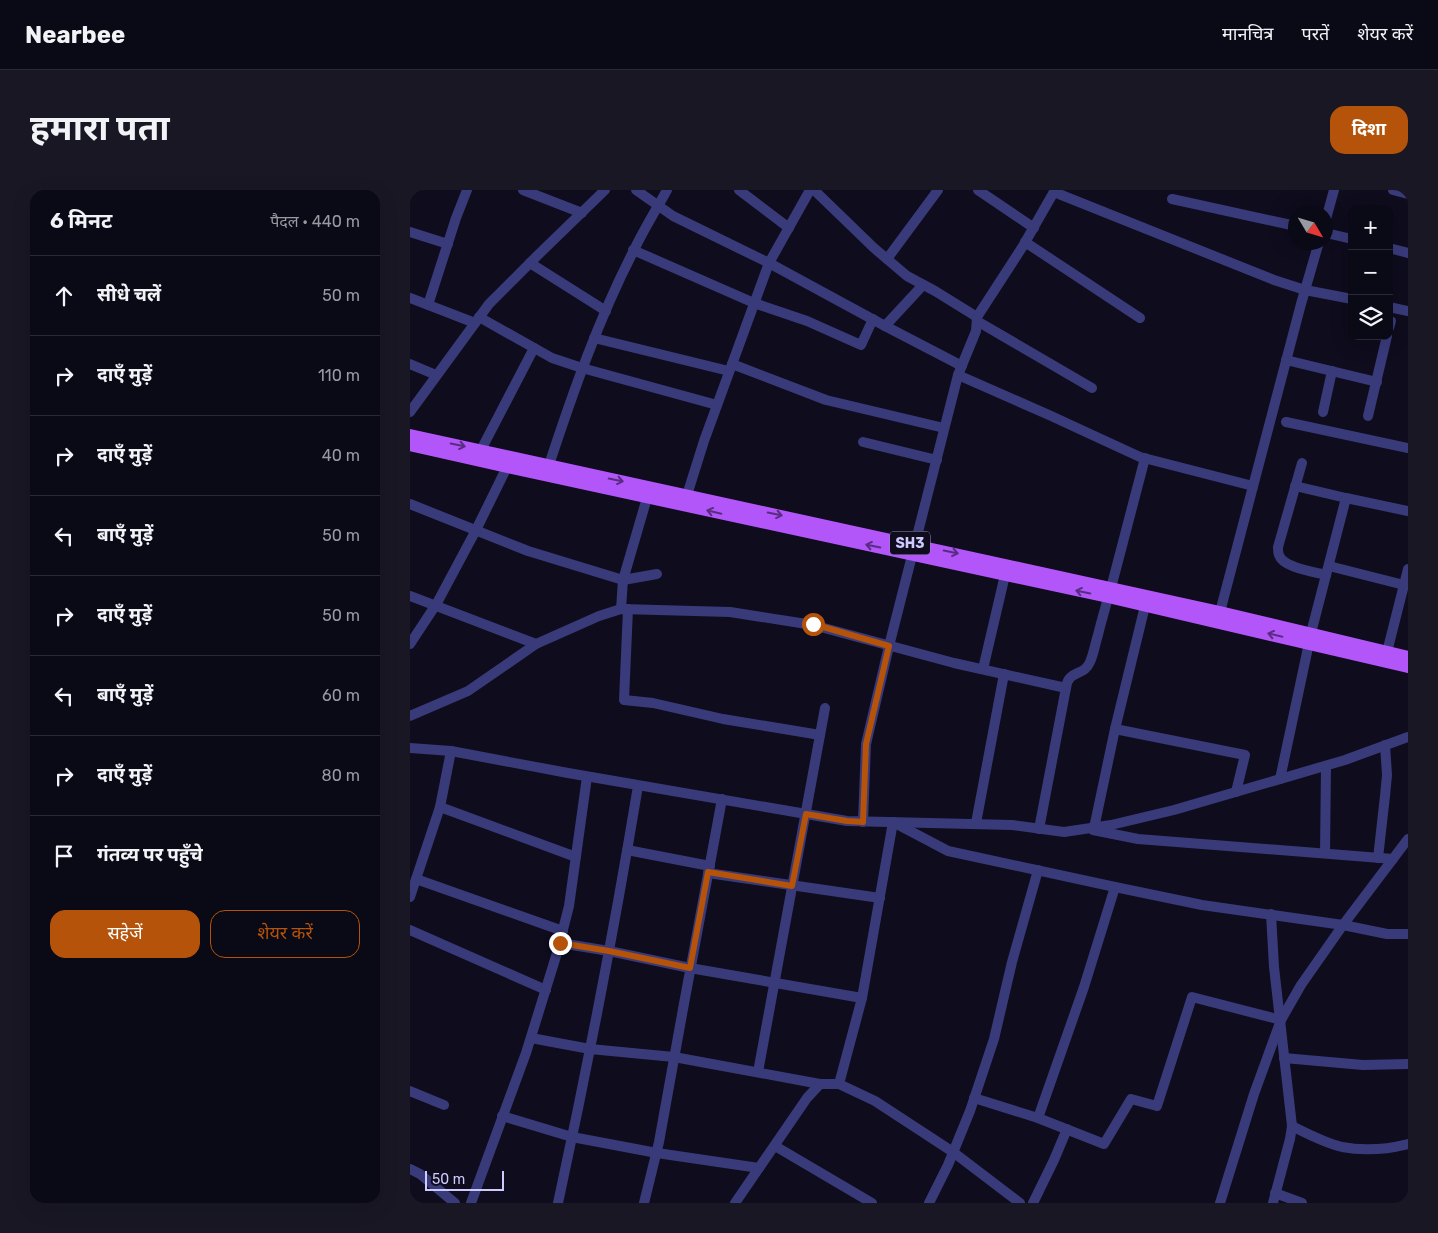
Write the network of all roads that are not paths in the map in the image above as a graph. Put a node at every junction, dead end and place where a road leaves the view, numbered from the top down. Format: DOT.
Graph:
graph roads {
  1 [pos="468,190"];
  2 [pos="523,190"];
  3 [pos="605,190"];
  4 [pos="636,190"];
  5 [pos="667,190"];
  6 [pos="739,190"];
  7 [pos="810,190"];
  8 [pos="814,190"];
  9 [pos="938,190"];
  10 [pos="978,190"];
  11 [pos="1334,190"];
  12 [pos="1393,190"];
  13 [pos="1054,191"];
  14 [pos="1408,194"];
  15 [pos="1172,199"];
  16 [pos="658,205"];
  17 [pos="1330,205"];
  18 [pos="582,213"];
  19 [pos="1288,224"];
  20 [pos="789,228"];
  21 [pos="1034,228"];
  22 [pos="410,232"];
  23 [pos="1333,235"];
  24 [pos="1348,238"];
  25 [pos="1025,242"];
  26 [pos="448,244"];
  27 [pos="1393,249"];
  28 [pos="634,250"];
  29 [pos="1317,250"];
  30 [pos="1408,252"];
  31 [pos="887,259"];
  32 [pos="530,262"];
  33 [pos="769,263"];
  34 [pos="923,285"];
  35 [pos="1305,290"];
  36 [pos="410,298"];
  37 [pos="1348,298"];
  38 [pos="754,303"];
  39 [pos="428,306"];
  40 [pos="1393,308"];
  41 [pos="606,311"];
  42 [pos="1408,311"];
  43 [pos="1140,318"];
  44 [pos="873,319"];
  45 [pos="977,319"];
  46 [pos="477,320"];
  47 [pos="885,326"];
  48 [pos="594,338"];
  49 [pos="1387,340"];
  50 [pos="534,348"];
  51 [pos="1286,360"];
  52 [pos="410,364"];
  53 [pos="582,368"];
  54 [pos="731,368"];
  55 [pos="960,370"];
  56 [pos="1332,371"];
  57 [pos="436,375"];
  58 [pos="1377,382"];
  59 [pos="1092,388"];
  60 [pos="717,405"];
  61 [pos="410,412"];
  62 [pos="1323,412"];
  63 [pos="1368,416"];
  64 [pos="1286,422"];
  65 [pos="944,428"];
  66 [pos="410,435"];
  67 [pos="863,442"];
  68 [pos="410,445"];
  69 [pos="1408,448"];
  70 [pos="481,450"];
  71 [pos="1145,458"];
  72 [pos="936,460"];
  73 [pos="1302,463"];
  74 [pos="549,465"];
  75 [pos="507,467"];
  76 [pos="1253,486"];
  77 [pos="1295,486"];
  78 [pos="648,492"];
  79 [pos="687,495"];
  80 [pos="1346,498"];
  81 [pos="410,504"];
  82 [pos="1408,511"];
  83 [pos="476,530"];
  84 [pos="913,550"];
  85 [pos="1408,569"];
  86 [pos="1327,571"];
  87 [pos="657,574"];
  88 [pos="1005,575"];
  89 [pos="623,580"];
  90 [pos="1404,585"];
  91 [pos="1109,593"];
  92 [pos="410,596"];
  93 [pos="436,605"];
  94 [pos="1145,606"];
  95 [pos="625,609"];
  96 [pos="1220,612"];
  97 [pos="1310,638"];
  98 [pos="410,644"];
  99 [pos="536,644"];
  100 [pos="889,646"];
  101 [pos="1387,652"];
  102 [pos="1408,657"];
  103 [pos="1408,667"];
  104 [pos="982,669"];
  105 [pos="1004,674"];
  106 [pos="1066,688"];
  107 [pos="825,708"];
  108 [pos="410,716"];
  109 [pos="1115,729"];
  110 [pos="820,734"];
  111 [pos="1408,737"];
  112 [pos="1386,745"];
  113 [pos="410,748"];
  114 [pos="451,751"];
  115 [pos="1326,766"];
  116 [pos="587,777"];
  117 [pos="1280,779"];
  118 [pos="638,786"];
  119 [pos="1236,792"];
  120 [pos="722,799"];
  121 [pos="440,807"];
  122 [pos="806,814"];
  123 [pos="863,822"];
  124 [pos="893,822"];
  125 [pos="976,823"];
  126 [pos="1090,828"];
  127 [pos="1039,829"];
  128 [pos="1408,839"];
  129 [pos="627,850"];
  130 [pos="1404,850"];
  131 [pos="1325,853"];
  132 [pos="576,856"];
  133 [pos="1378,858"];
  134 [pos="1393,859"];
  135 [pos="709,869"];
  136 [pos="1038,870"];
  137 [pos="416,879"];
  138 [pos="792,886"];
  139 [pos="1115,887"];
  140 [pos="410,897"];
  141 [pos="880,898"];
  142 [pos="1271,914"];
  143 [pos="1342,925"];
  144 [pos="410,930"];
  145 [pos="563,931"];
  146 [pos="1408,934"];
  147 [pos="560,943"];
  148 [pos="609,951"];
  149 [pos="690,968"];
  150 [pos="775,982"];
  151 [pos="546,990"];
  152 [pos="862,998"];
  153 [pos="1281,1020"];
  154 [pos="531,1038"];
  155 [pos="590,1049"];
  156 [pos="674,1057"];
  157 [pos="1284,1058"];
  158 [pos="1408,1064"];
  159 [pos="758,1072"];
  160 [pos="820,1084"];
  161 [pos="839,1084"];
  162 [pos="410,1091"];
  163 [pos="974,1098"];
  164 [pos="444,1105"];
  165 [pos="502,1116"];
  166 [pos="1038,1118"];
  167 [pos="1292,1126"];
  168 [pos="1067,1129"];
  169 [pos="572,1137"];
  170 [pos="1408,1144"];
  171 [pos="775,1146"];
  172 [pos="953,1152"];
  173 [pos="657,1153"];
  174 [pos="759,1168"];
  175 [pos="410,1169"];
  176 [pos="1274,1198"];
  177 [pos="455,1203"];
  178 [pos="472,1203"];
  179 [pos="558,1203"];
  180 [pos="644,1203"];
  181 [pos="735,1203"];
  182 [pos="872,1203"];
  183 [pos="929,1203"];
  184 [pos="1020,1203"];
  185 [pos="1033,1203"];
  186 [pos="1220,1203"];
  187 [pos="1302,1203"];
  1 -- 26 [label="street"];
  2 -- 18 [label="street"];
  3 -- 18 [label="street"];
  4 -- 16 [label="street"];
  5 -- 16 [label="street"];
  6 -- 20 [label="street"];
  7 -- 20 [label="street"];
  8 -- 31 [label="street"];
  9 -- 31 [label="street"];
  10 -- 21 [label="street"];
  11 -- 17 [label="street"];
  12 -- 14 [label="street"];
  13 -- 21 [label="street"];
  13 -- 35 [label="street"];
  15 -- 19 [label="street"];
  16 -- 28 [label="street"];
  16 -- 33 [label="street"];
  18 -- 32 [label="street"];
  20 -- 33 [label="street"];
  21 -- 25 [label="street"];
  22 -- 26 [label="street"];
  23 -- 24 [label="street"];
  25 -- 43 [label="street"];
  25 -- 45 [label="street"];
  26 -- 39 [label="street"];
  27 -- 30 [label="street"];
  28 -- 38 [label="street"];
  28 -- 41 [label="street"];
  29 -- 35 [label="street"];
  31 -- 34 [label="street"];
  32 -- 41 [label="street"];
  32 -- 46 [label="street"];
  33 -- 38 [label="street"];
  33 -- 44 [label="street"];
  34 -- 45 [label="street"];
  34 -- 47 [label="street"];
  35 -- 37 [label="street"];
  35 -- 51 [label="street"];
  36 -- 39 [label="street"];
  38 -- 44 [label="street"];
  38 -- 54 [label="street"];
  39 -- 46 [label="street"];
  40 -- 42 [label="street"];
  41 -- 48 [label="street"];
  44 -- 47 [label="street"];
  45 -- 55 [label="street"];
  45 -- 59 [label="street"];
  46 -- 50 [label="street"];
  46 -- 57 [label="street"];
  47 -- 55 [label="street"];
  48 -- 53 [label="street"];
  48 -- 54 [label="street"];
  49 -- 58 [label="street"];
  50 -- 53 [label="street"];
  50 -- 70 [label="street"];
  51 -- 56 [label="street"];
  51 -- 76 [label="street"];
  52 -- 57 [label="street"];
  53 -- 60 [label="street"];
  53 -- 74 [label="street"];
  54 -- 60 [label="street"];
  54 -- 65 [label="street"];
  55 -- 65 [label="street"];
  55 -- 71 [label="street"];
  56 -- 58 [label="street"];
  56 -- 62 [label="street"];
  57 -- 61 [label="street"];
  58 -- 63 [label="street"];
  60 -- 79 [label="street"];
  64 -- 69 [label="street"];
  65 -- 72 [label="street"];
  66 -- 70 [label="main road, SH3, one-way"];
  67 -- 72 [label="street"];
  68 -- 75 [label="main road, SH3"];
  70 -- 74 [label="main road, SH3"];
  71 -- 76 [label="street"];
  71 -- 91 [label="street"];
  72 -- 84 [label="street"];
  73 -- 77 [label="street"];
  74 -- 78 [label="main road, SH3, one-way"];
  75 -- 78 [label="main road, SH3"];
  75 -- 83 [label="street"];
  76 -- 96 [label="street"];
  77 -- 80 [label="street"];
  77 -- 86 [label="street"];
  78 -- 79 [label="main road, SH3"];
  84 -- 78 [label="main road, SH3, one-way"];
  78 -- 89 [label="street"];
  79 -- 84 [label="main road, SH3, one-way"];
  80 -- 82 [label="street"];
  80 -- 86 [label="street"];
  81 -- 83 [label="street"];
  83 -- 89 [label="street"];
  83 -- 93 [label="street"];
  84 -- 88 [label="main road, SH3"];
  84 -- 91 [label="main road, SH3, one-way"];
  84 -- 100 [label="street"];
  85 -- 90 [label="street"];
  86 -- 90 [label="street"];
  86 -- 97 [label="street"];
  87 -- 89 [label="street"];
  91 -- 88 [label="main road, SH3, one-way"];
  88 -- 104 [label="street"];
  89 -- 95 [label="street"];
  90 -- 101 [label="street"];
  91 -- 94 [label="main road, SH3"];
  91 -- 96 [label="main road, SH3"];
  91 -- 106 [label="street"];
  92 -- 93 [label="street"];
  93 -- 98 [label="street"];
  93 -- 99 [label="street"];
  97 -- 94 [label="main road, SH3, one-way"];
  94 -- 109 [label="street"];
  95 -- 99 [label="street"];
  95 -- 100 [label="street"];
  95 -- 110 [label="street"];
  96 -- 97 [label="main road, SH3"];
  97 -- 101 [label="main road, SH3"];
  97 -- 103 [label="main road, SH3"];
  97 -- 117 [label="street"];
  99 -- 108 [label="street"];
  100 -- 104 [label="street"];
  100 -- 123 [label="street"];
  101 -- 102 [label="main road, SH3"];
  104 -- 105 [label="street"];
  105 -- 106 [label="street"];
  105 -- 125 [label="street"];
  106 -- 127 [label="street"];
  107 -- 110 [label="street"];
  109 -- 119 [label="street"];
  109 -- 126 [label="street"];
  110 -- 122 [label="street"];
  111 -- 112 [label="street"];
  112 -- 115 [label="street"];
  112 -- 133 [label="street"];
  113 -- 114 [label="street"];
  114 -- 116 [label="street"];
  114 -- 121 [label="street"];
  115 -- 117 [label="street"];
  115 -- 131 [label="street"];
  116 -- 118 [label="street"];
  116 -- 132 [label="street"];
  117 -- 119 [label="street"];
  118 -- 120 [label="street"];
  118 -- 129 [label="street"];
  119 -- 126 [label="street"];
  120 -- 122 [label="street"];
  120 -- 135 [label="street"];
  121 -- 132 [label="street"];
  121 -- 137 [label="street"];
  122 -- 123 [label="street"];
  122 -- 138 [label="street"];
  123 -- 124 [label="street"];
  124 -- 125 [label="street"];
  124 -- 136 [label="street"];
  124 -- 141 [label="street"];
  125 -- 127 [label="street"];
  126 -- 127 [label="street"];
  126 -- 131 [label="street"];
  128 -- 130 [label="street"];
  129 -- 135 [label="street"];
  129 -- 148 [label="street"];
  130 -- 134 [label="street"];
  131 -- 133 [label="street"];
  132 -- 145 [label="street"];
  133 -- 134 [label="street"];
  134 -- 143 [label="street"];
  135 -- 138 [label="street"];
  135 -- 149 [label="street"];
  136 -- 139 [label="street"];
  136 -- 163 [label="street"];
  137 -- 140 [label="street"];
  137 -- 145 [label="street"];
  138 -- 141 [label="street"];
  138 -- 150 [label="street"];
  139 -- 142 [label="street"];
  139 -- 166 [label="street"];
  141 -- 152 [label="street"];
  142 -- 143 [label="street"];
  142 -- 153 [label="street"];
  143 -- 146 [label="street"];
  143 -- 153 [label="street"];
  144 -- 151 [label="street"];
  145 -- 147 [label="street"];
  147 -- 148 [label="street"];
  147 -- 151 [label="street"];
  148 -- 149 [label="street"];
  148 -- 155 [label="street"];
  149 -- 150 [label="street"];
  149 -- 156 [label="street"];
  150 -- 152 [label="street"];
  150 -- 159 [label="street"];
  151 -- 154 [label="street"];
  152 -- 161 [label="street"];
  153 -- 157 [label="street"];
  153 -- 168 [label="street"];
  153 -- 186 [label="street"];
  154 -- 155 [label="street"];
  154 -- 165 [label="street"];
  155 -- 156 [label="street"];
  155 -- 169 [label="street"];
  156 -- 159 [label="street"];
  156 -- 173 [label="street"];
  157 -- 158 [label="street"];
  157 -- 167 [label="street"];
  159 -- 160 [label="street"];
  160 -- 161 [label="street"];
  160 -- 171 [label="street"];
  161 -- 172 [label="street"];
  162 -- 164 [label="street"];
  163 -- 166 [label="street"];
  163 -- 172 [label="street"];
  165 -- 169 [label="street"];
  165 -- 178 [label="street"];
  166 -- 168 [label="street"];
  167 -- 170 [label="street"];
  167 -- 176 [label="street"];
  168 -- 185 [label="street"];
  169 -- 173 [label="street"];
  169 -- 179 [label="street"];
  171 -- 174 [label="street"];
  171 -- 182 [label="street"];
  172 -- 183 [label="street"];
  172 -- 184 [label="street"];
  173 -- 174 [label="street"];
  173 -- 180 [label="street"];
  174 -- 181 [label="street"];
  175 -- 177 [label="street"];
  176 -- 187 [label="street"];
}
